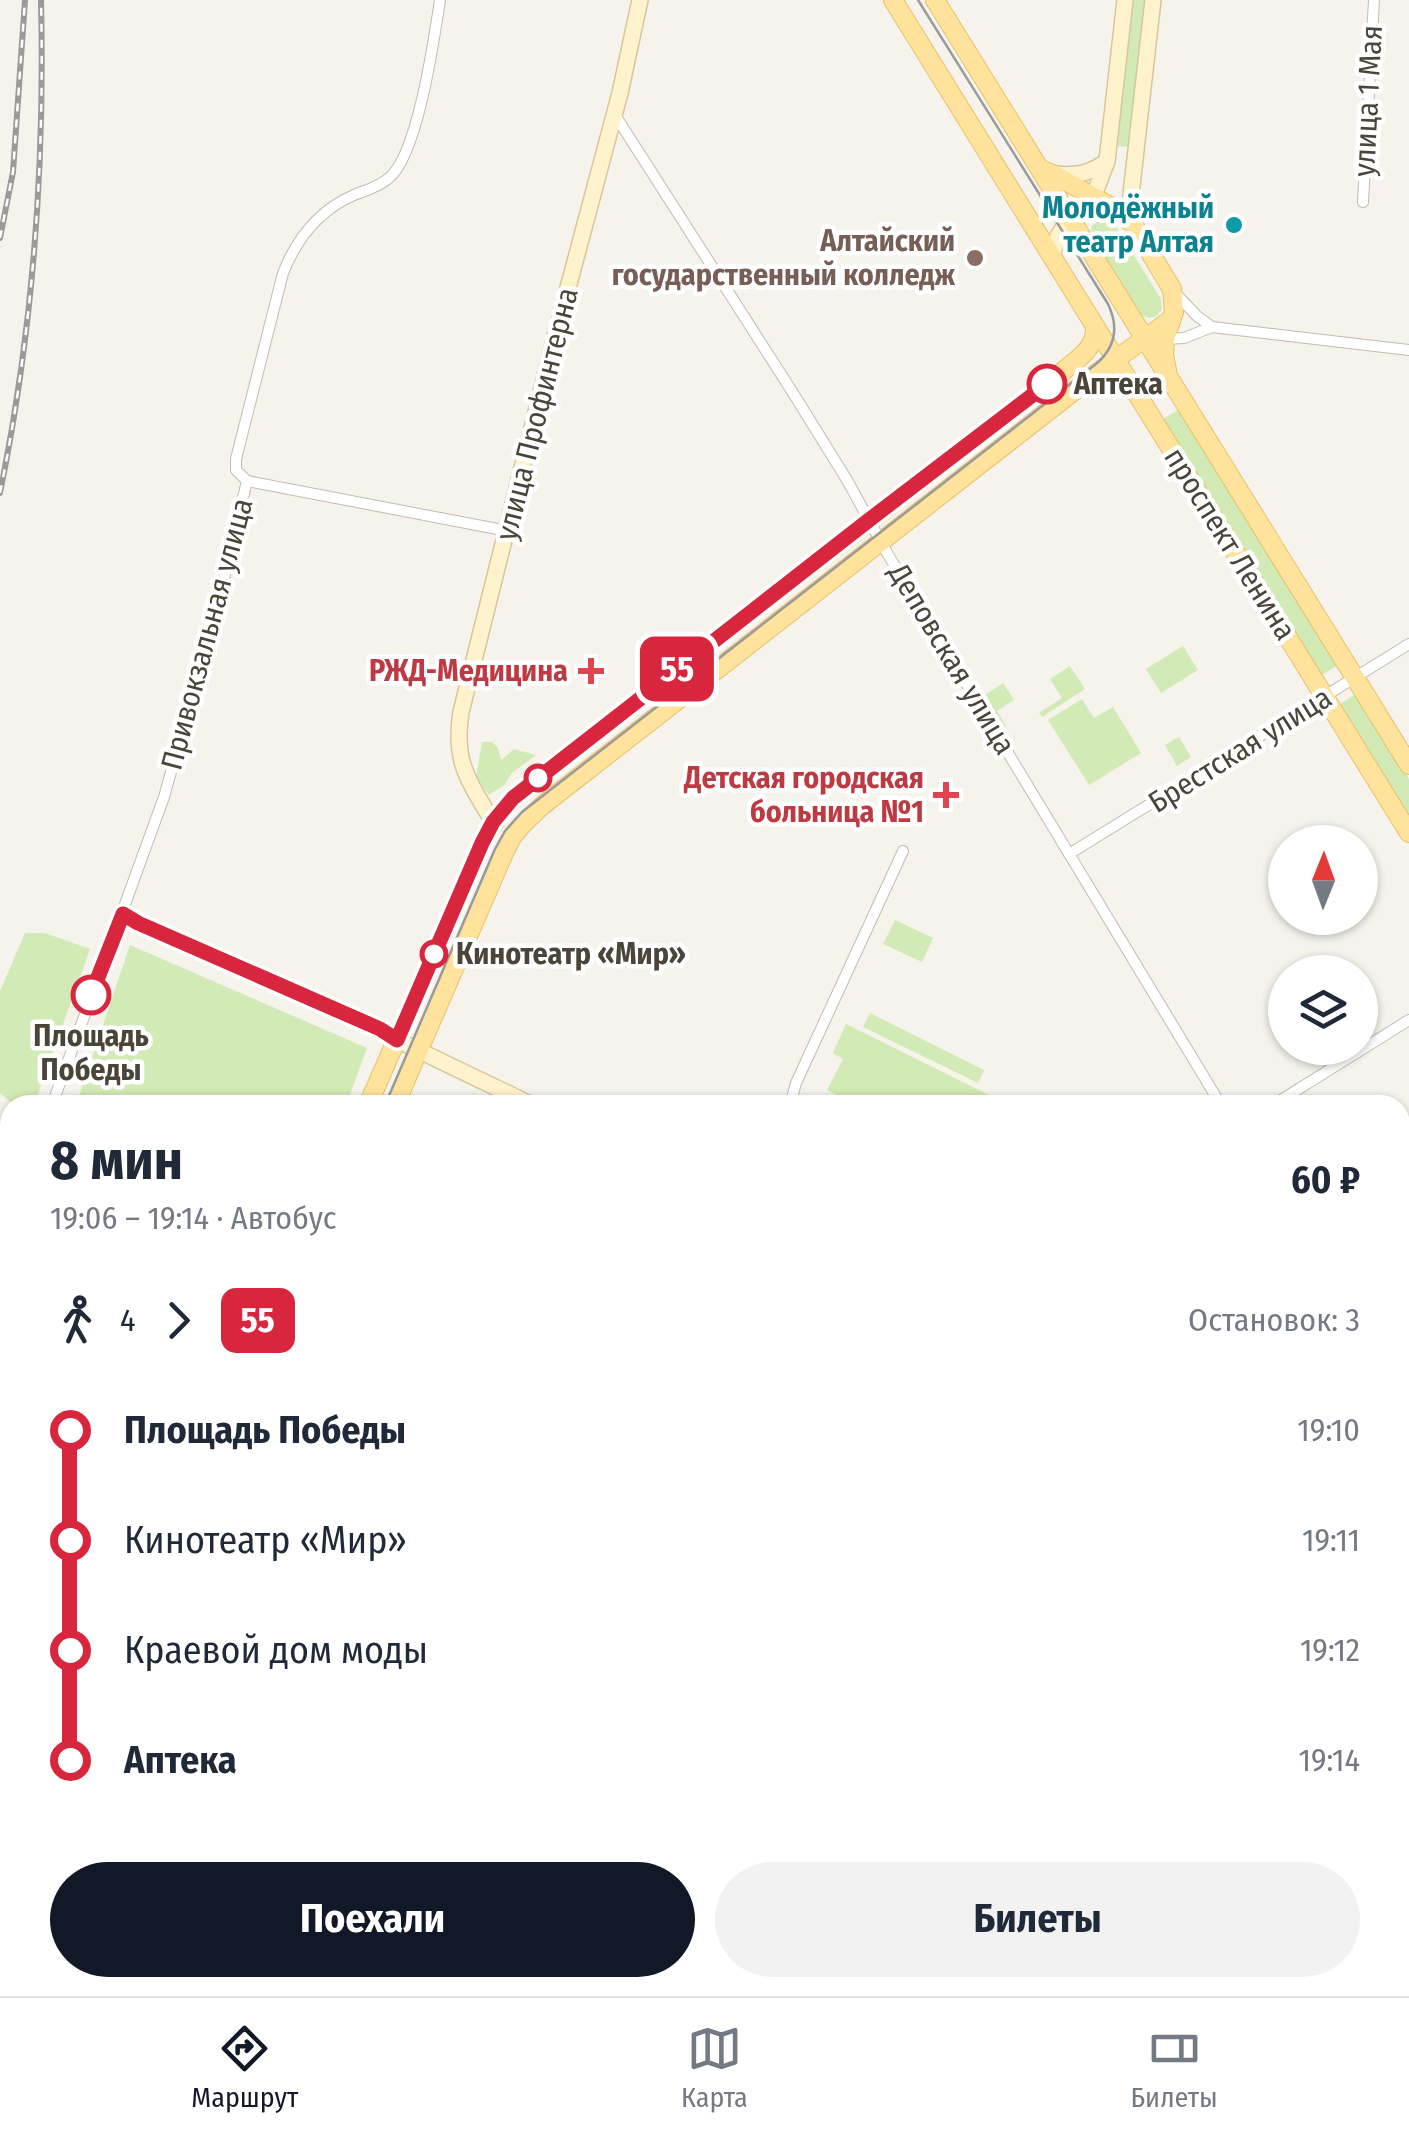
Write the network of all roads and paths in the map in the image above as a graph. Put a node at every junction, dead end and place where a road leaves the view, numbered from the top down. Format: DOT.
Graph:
graph roads {
  1 [pos="440,0"];
  2 [pos="640,0"];
  3 [pos="893,0"];
  4 [pos="935,0"];
  5 [pos="1125,0"];
  6 [pos="1153,0"];
  7 [pos="1374,0"];
  8 [pos="615,115"];
  9 [pos="1107,161"];
  10 [pos="1134,166"];
  11 [pos="1046,172"];
  12 [pos="1092,196"];
  13 [pos="1363,202"];
  14 [pos="1070,217"];
  15 [pos="1132,224"];
  16 [pos="1052,256"];
  17 [pos="1172,288"];
  18 [pos="1095,327"];
  19 [pos="1212,327"];
  20 [pos="1167,330"];
  21 [pos="1144,338"];
  22 [pos="1409,350"];
  23 [pos="1116,360"];
  24 [pos="1168,376"];
  25 [pos="1137,394"];
  26 [pos="246,481"];
  27 [pos="869,520"];
  28 [pos="508,532"];
  29 [pos="881,542"];
  30 [pos="1409,644"];
  31 [pos="1355,678"];
  32 [pos="1325,697"];
  33 [pos="640,698"];
  34 [pos="656,716"];
  35 [pos="1409,765"];
  36 [pos="493,822"];
  37 [pos="1409,833"];
  38 [pos="903,851"];
  39 [pos="1070,854"];
  40 [pos="123,914"];
  41 [pos="1409,1020"];
  42 [pos="397,1040"];
  43 [pos="419,1051"];
  44 [pos="56,1095"];
  45 [pos="372,1095"];
  46 [pos="399,1095"];
  47 [pos="511,1095"];
  48 [pos="793,1095"];
  49 [pos="1215,1095"];
  50 [pos="1289,1095"];
  1 -- 26 [label="street, Привокзальная улица"];
  2 -- 8 [label="street, улица Профинтерна"];
  3 -- 16 [label="main road, проспект Ленина"];
  4 -- 11 [label="main road, проспект Ленина"];
  5 -- 9 [label="street"];
  6 -- 10 [label="street"];
  7 -- 13 [label="street, улица 1 Мая"];
  8 -- 27 [label="street, Деповская улица"];
  8 -- 28 [label="street, улица Профинтерна"];
  9 -- 10 [label="street"];
  9 -- 11 [label="street"];
  9 -- 12 [label="street"];
  10 -- 15 [label="street"];
  11 -- 12 [label="main road, проспект Ленина"];
  11 -- 14 [label="main road, проспект Ленина"];
  12 -- 14 [label="street"];
  12 -- 15 [label="main road, проспект Ленина"];
  14 -- 16 [label="street"];
  14 -- 21 [label="main road, проспект Ленина"];
  15 -- 17 [label="main road"];
  16 -- 18 [label="main road, проспект Ленина"];
  17 -- 19 [label="street"];
  17 -- 20 [label="main road, проспект Ленина"];
  18 -- 23 [label="main road, проспект Ленина"];
  18 -- 27 [label="main road"];
  19 -- 20 [label="street"];
  19 -- 22 [label="street"];
  20 -- 21 [label="main road"];
  20 -- 24 [label="main road, проспект Ленина"];
  21 -- 23 [label="main road"];
  21 -- 24 [label="main road, проспект Ленина"];
  23 -- 25 [label="main road, проспект Ленина"];
  23 -- 29 [label="main road"];
  24 -- 25 [label="main road"];
  24 -- 31 [label="main road, проспект Ленина"];
  25 -- 32 [label="main road, проспект Ленина"];
  26 -- 28 [label="street"];
  26 -- 40 [label="street, Привокзальная улица"];
  27 -- 29 [label="street, Деповская улица"];
  27 -- 33 [label="main road"];
  28 -- 36 [label="street, улица Профинтерна"];
  29 -- 34 [label="main road"];
  29 -- 39 [label="street, Деповская улица"];
  30 -- 31 [label="street, Брестская улица"];
  31 -- 32 [label="street, Брестская улица"];
  31 -- 35 [label="main road, проспект Ленина"];
  32 -- 37 [label="main road, проспект Ленина"];
  32 -- 39 [label="street, Брестская улица"];
  33 -- 34 [label="main road"];
  33 -- 36 [label="main road"];
  34 -- 43 [label="main road"];
  36 -- 42 [label="main road"];
  38 -- 48 [label="street"];
  39 -- 49 [label="street, Деповская улица"];
  40 -- 42 [label="street"];
  40 -- 44 [label="street"];
  41 -- 50 [label="street"];
  42 -- 43 [label="street"];
  42 -- 45 [label="main road"];
  43 -- 46 [label="main road"];
  43 -- 47 [label="street"];
}
